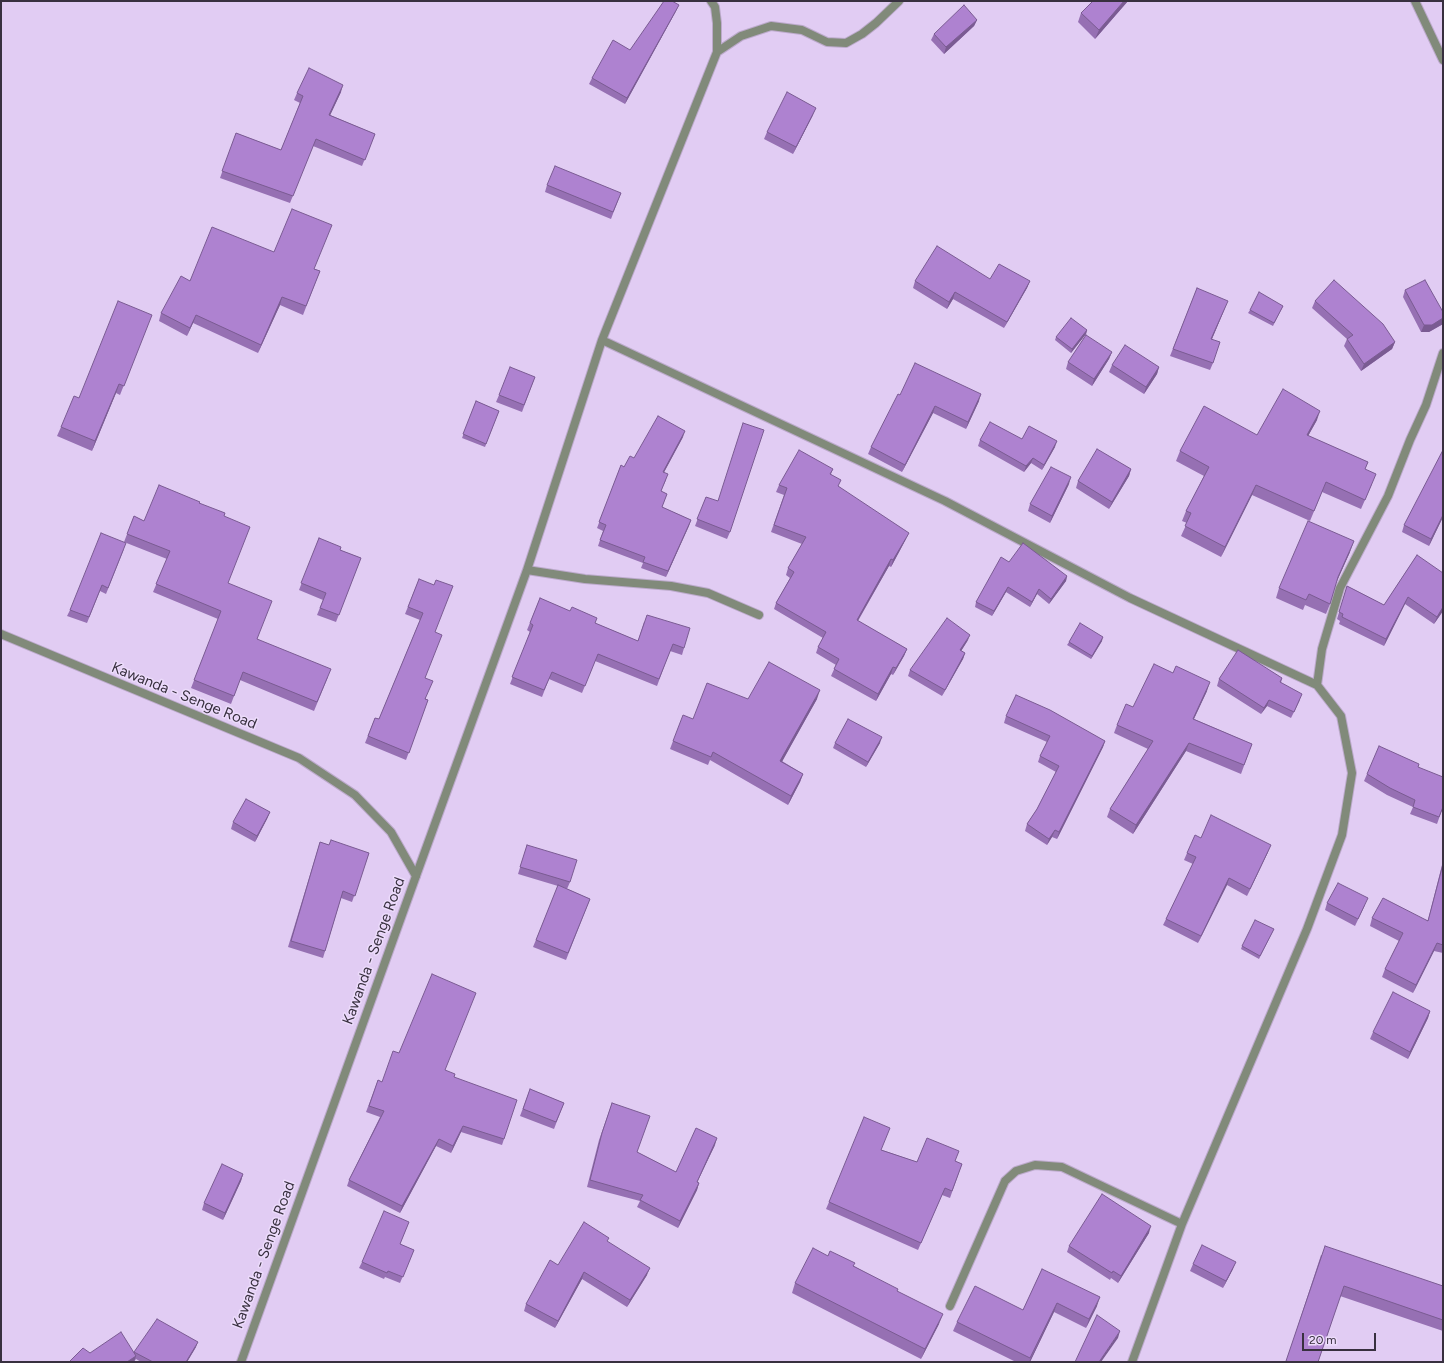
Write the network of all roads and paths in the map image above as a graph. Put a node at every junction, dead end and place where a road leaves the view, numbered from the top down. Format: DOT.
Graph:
graph roads {
  1 [pos="711,1"];
  2 [pos="899,1"];
  3 [pos="1415,1"];
  4 [pos="717,52"];
  5 [pos="1443,60"];
  6 [pos="602,340"];
  7 [pos="1443,353"];
  8 [pos="526,570"];
  9 [pos="759,615"];
  10 [pos="1,634"];
  11 [pos="1317,685"];
  12 [pos="416,876"];
  13 [pos="1182,1224"];
  14 [pos="950,1306"];
  15 [pos="241,1362"];
  16 [pos="1132,1362"];
  1 -- 4 [label="street"];
  2 -- 4 [label="street"];
  3 -- 5 [label="street"];
  4 -- 6 [label="street"];
  6 -- 8 [label="street"];
  6 -- 11 [label="street"];
  7 -- 11 [label="street"];
  8 -- 9 [label="street"];
  8 -- 12 [label="street"];
  10 -- 12 [label="street, Kawanda - Senge Road"];
  11 -- 13 [label="street"];
  12 -- 15 [label="street, Kawanda - Senge Road"];
  13 -- 14 [label="street"];
  13 -- 16 [label="street"];
}
